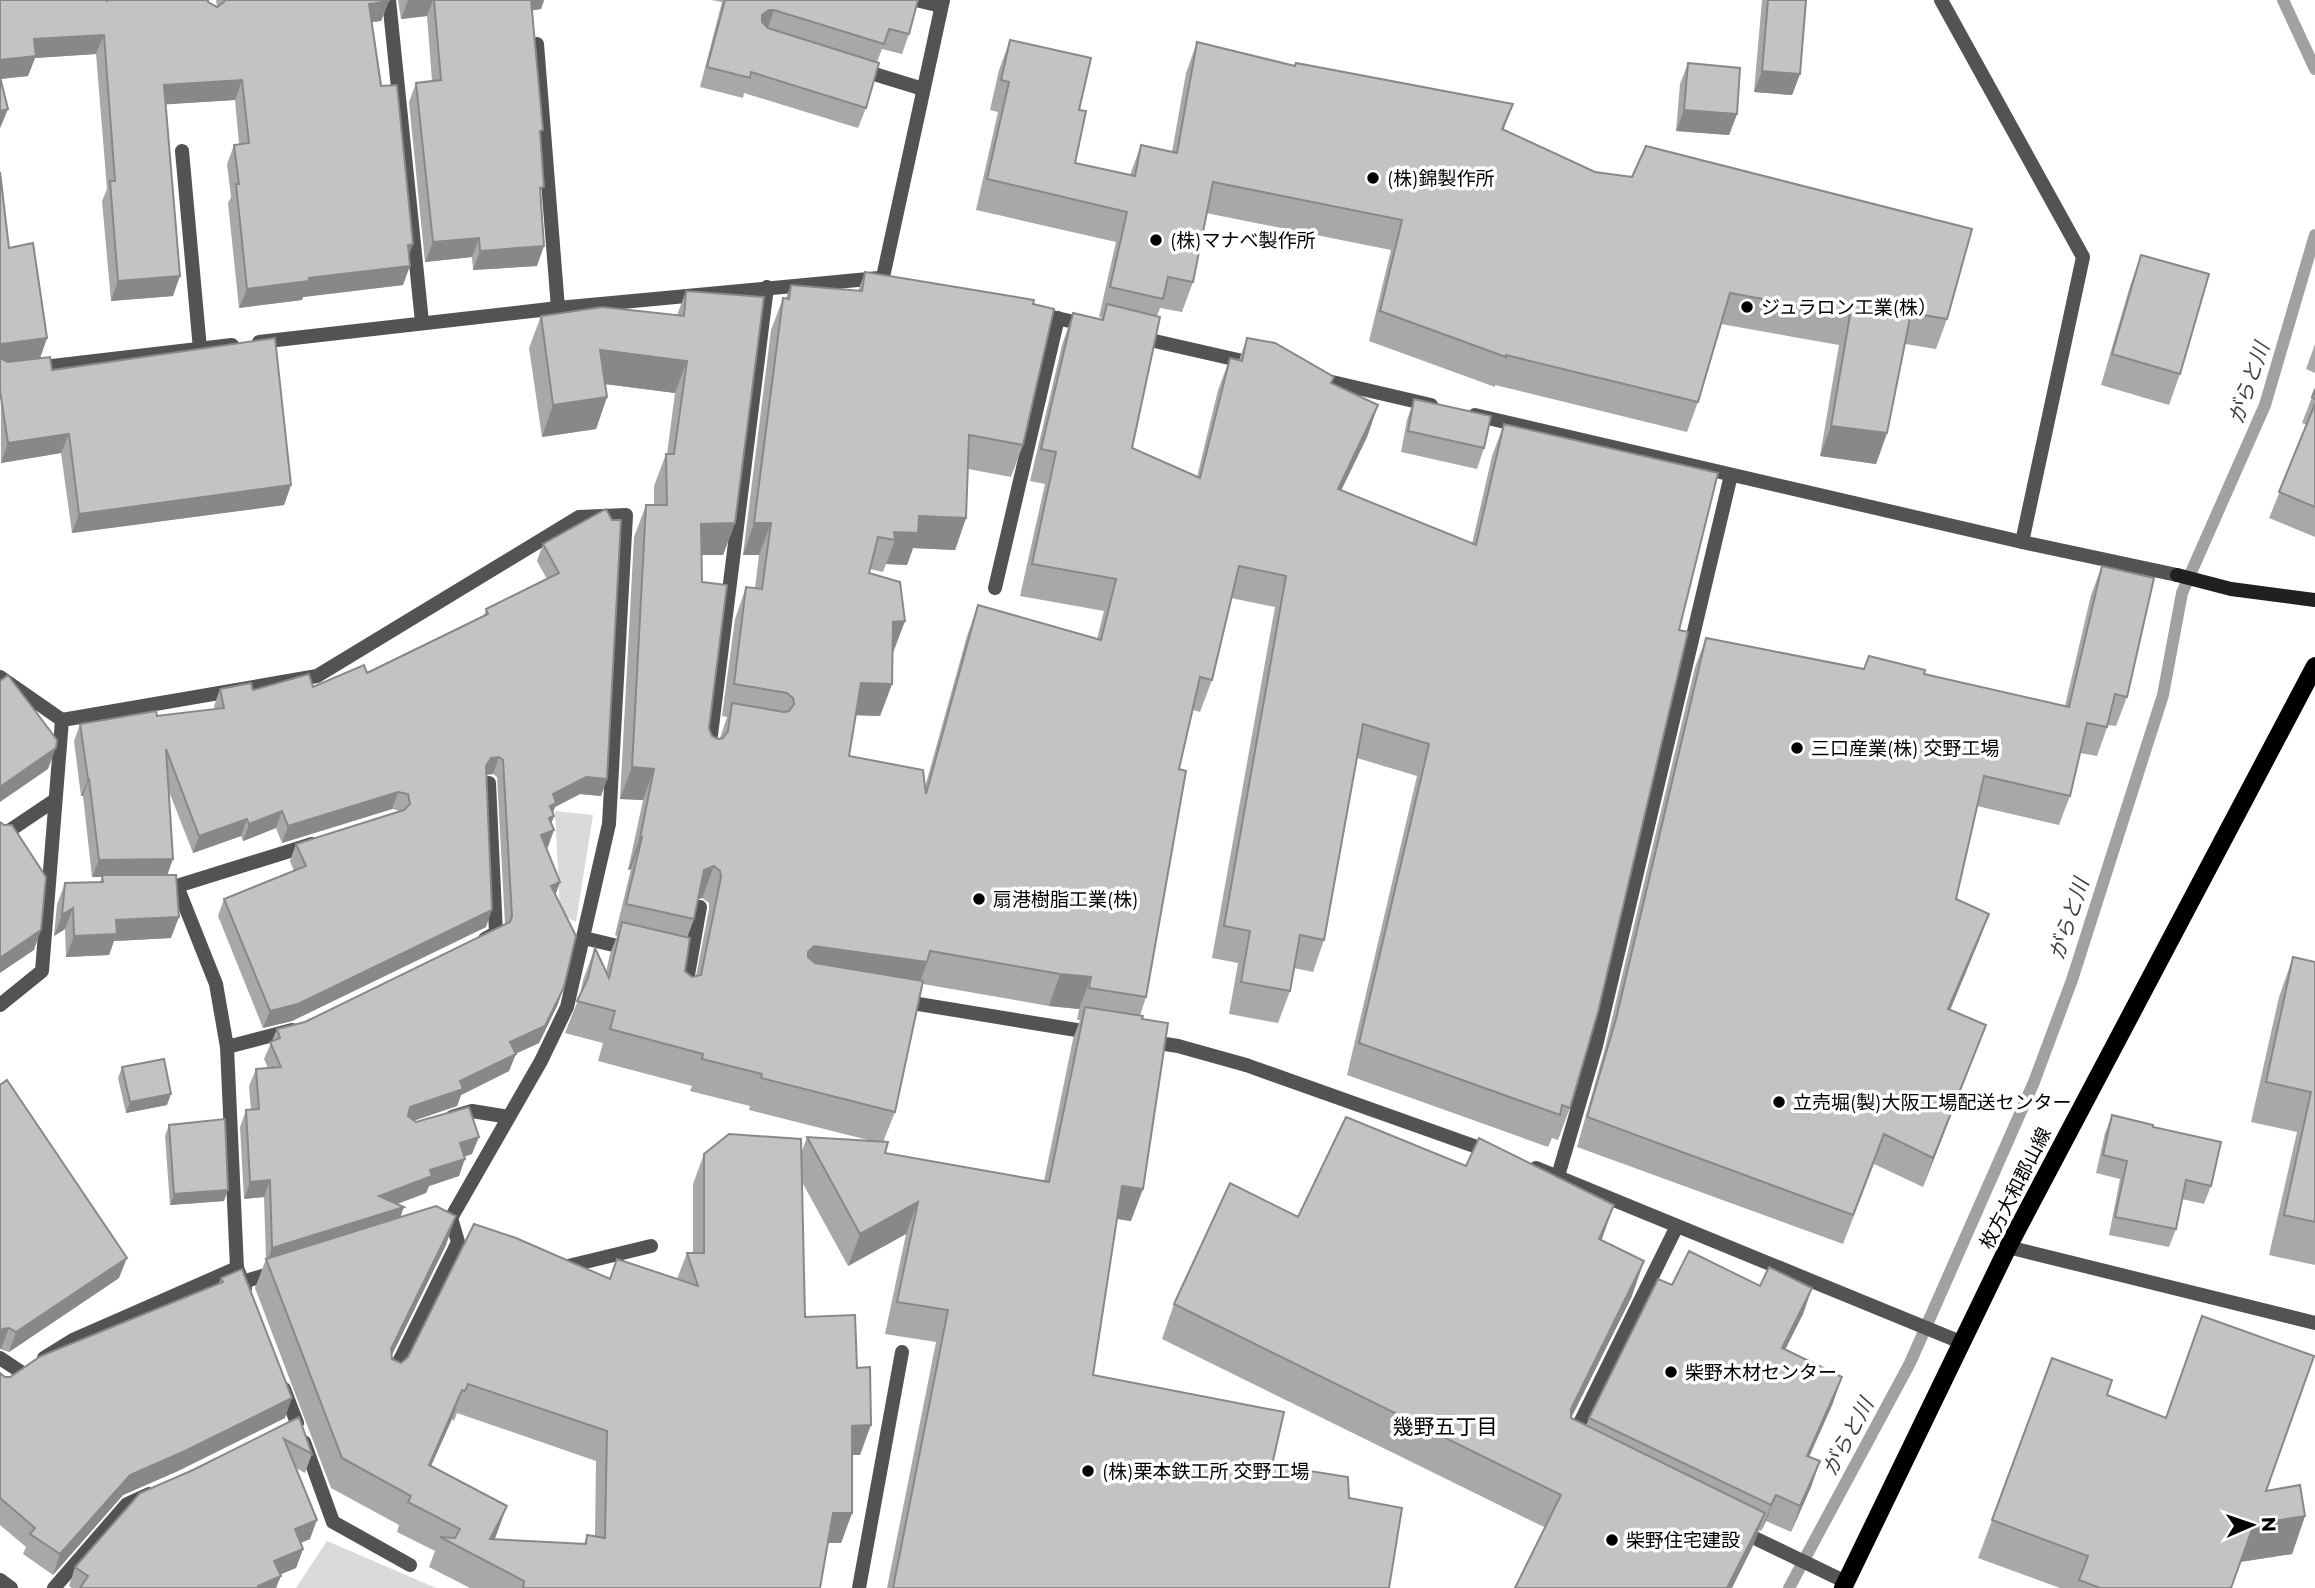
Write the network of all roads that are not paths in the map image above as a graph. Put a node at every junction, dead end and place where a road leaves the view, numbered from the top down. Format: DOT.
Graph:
graph roads {
  1 [pos="389,0"];
  2 [pos="916,0"];
  3 [pos="1941,0"];
  4 [pos="942,3"];
  5 [pos="537,44"];
  6 [pos="844,64"];
  7 [pos="923,89"];
  8 [pos="182,152"];
  9 [pos="767,288"];
  10 [pos="558,309"];
  11 [pos="1017,309"];
  12 [pos="1058,318"];
  13 [pos="422,323"];
  14 [pos="1098,328"];
  15 [pos="1125,334"];
  16 [pos="200,349"];
  17 [pos="1260,365"];
  18 [pos="0,372"];
  19 [pos="1300,375"];
  20 [pos="1731,475"];
  21 [pos="2022,542"];
  22 [pos="995,589"];
  23 [pos="2315,600"];
  24 [pos="2315,666"];
  25 [pos="0,677"];
  26 [pos="62,720"];
  27 [pos="707,761"];
  28 [pos="489,783"];
  29 [pos="55,800"];
  30 [pos="0,837"];
  31 [pos="331,838"];
  32 [pos="700,907"];
  33 [pos="584,938"];
  34 [pos="471,946"];
  35 [pos="650,954"];
  36 [pos="889,999"];
  37 [pos="683,1000"];
  38 [pos="0,1005"];
  39 [pos="308,1024"];
  40 [pos="1109,1035"];
  41 [pos="1137,1040"];
  42 [pos="227,1047"];
  43 [pos="509,1117"];
  44 [pos="435,1123"];
  45 [pos="1558,1176"];
  46 [pos="452,1218"];
  47 [pos="425,1226"];
  48 [pos="1678,1226"];
  49 [pos="651,1246"];
  50 [pos="2008,1247"];
  51 [pos="295,1266"];
  52 [pos="548,1271"];
  53 [pos="240,1275"];
  54 [pos="253,1307"];
  55 [pos="2315,1323"];
  56 [pos="1963,1343"];
  57 [pos="902,1352"];
  58 [pos="0,1358"];
  59 [pos="277,1371"];
  60 [pos="21,1372"];
  61 [pos="4,1383"];
  62 [pos="389,1383"];
  63 [pos="1579,1454"];
  64 [pos="160,1489"];
  65 [pos="1725,1524"];
  66 [pos="410,1565"];
  67 [pos="0,1580"];
  68 [pos="1844,1585"];
  69 [pos="11,1588"];
  70 [pos="54,1588"];
  71 [pos="859,1588"];
  1 -- 13 [label="street"];
  2 -- 4 [label="street"];
  3 -- 21 [label="street"];
  4 -- 7 [label="street"];
  5 -- 10 [label="street"];
  6 -- 7 [label="street"];
  7 -- 9 [label="street"];
  8 -- 16 [label="street"];
  9 -- 10 [label="street"];
  9 -- 27 [label="street"];
  10 -- 13 [label="street"];
  11 -- 12 [label="street"];
  12 -- 14 [label="street"];
  12 -- 22 [label="street"];
  13 -- 16 [label="street"];
  15 -- 17 [label="street"];
  16 -- 18 [label="street"];
  19 -- 20 [label="street"];
  20 -- 21 [label="street"];
  20 -- 45 [label="street"];
  21 -- 23 [label="street"];
  24 -- 50 [label="main road, 枚方大和郡山線"];
  25 -- 26 [label="street"];
  26 -- 29 [label="street"];
  26 -- 33 [label="street"];
  28 -- 34 [label="street"];
  29 -- 30 [label="street"];
  29 -- 38 [label="street"];
  31 -- 42 [label="street"];
  32 -- 37 [label="street"];
  33 -- 35 [label="street"];
  33 -- 43 [label="street"];
  36 -- 40 [label="street"];
  39 -- 42 [label="street"];
  41 -- 45 [label="street"];
  42 -- 53 [label="street"];
  43 -- 44 [label="street"];
  43 -- 46 [label="street"];
  45 -- 48 [label="street"];
  46 -- 47 [label="street"];
  46 -- 62 [label="street"];
  48 -- 56 [label="street"];
  48 -- 63 [label="street"];
  49 -- 52 [label="street"];
  50 -- 55 [label="street"];
  50 -- 56 [label="main road, 枚方大和郡山線"];
  51 -- 53 [label="street"];
  53 -- 54 [label="street"];
  53 -- 60 [label="street"];
  56 -- 68 [label="main road, 枚方大和郡山線"];
  57 -- 71 [label="street"];
  58 -- 60 [label="street"];
  59 -- 66 [label="street"];
  60 -- 61 [label="street"];
  64 -- 70 [label="street"];
  65 -- 68 [label="street"];
  67 -- 69 [label="street"];
}
